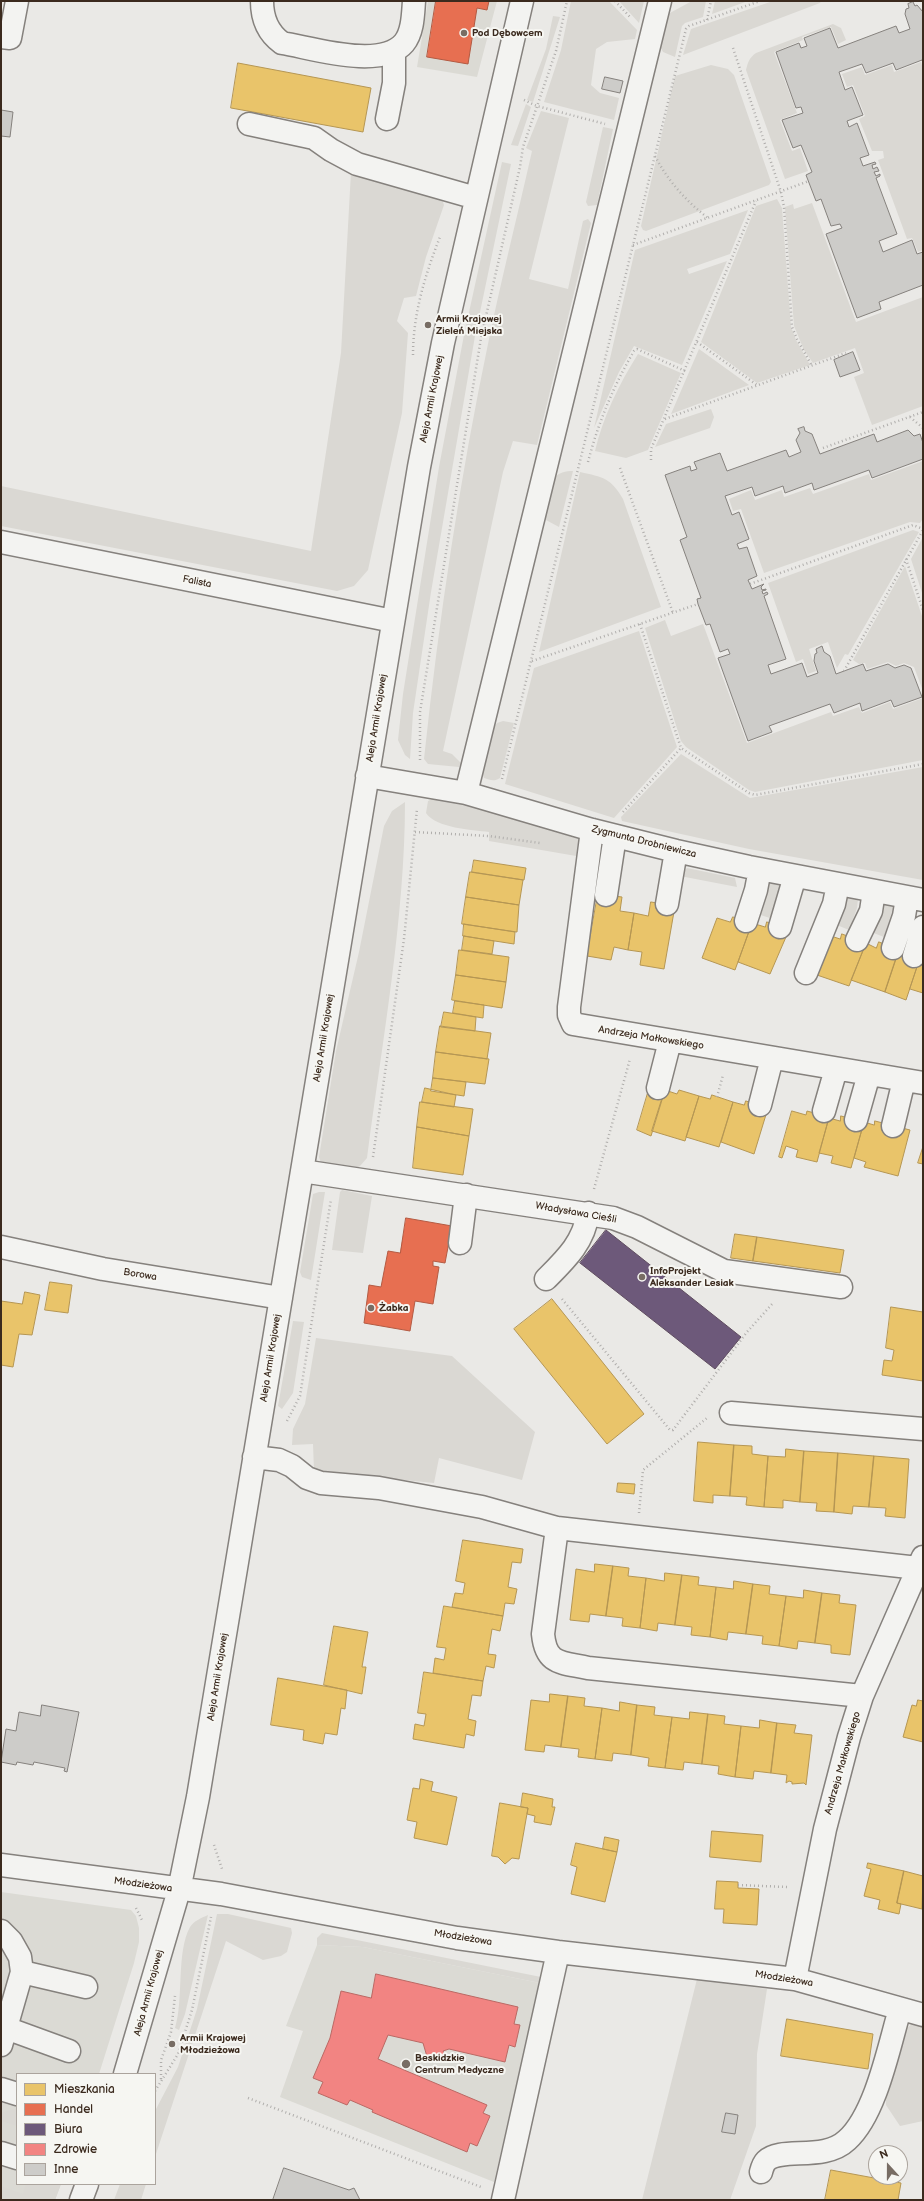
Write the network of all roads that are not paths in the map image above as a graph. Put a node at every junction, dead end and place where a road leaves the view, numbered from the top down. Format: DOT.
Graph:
graph roads {
  1 [pos="17,1"];
  2 [pos="262,1"];
  3 [pos="414,1"];
  4 [pos="522,1"];
  5 [pos="660,1"];
  6 [pos="1,37"];
  7 [pos="394,52"];
  8 [pos="387,119"];
  9 [pos="249,124"];
  10 [pos="476,198"];
  11 [pos="1,542"];
  12 [pos="393,621"];
  13 [pos="368,776"];
  14 [pos="466,792"];
  15 [pos="617,827"];
  16 [pos="592,830"];
  17 [pos="676,851"];
  18 [pos="760,869"];
  19 [pos="795,876"];
  20 [pos="838,884"];
  21 [pos="874,891"];
  22 [pos="606,895"];
  23 [pos="915,899"];
  24 [pos="666,904"];
  25 [pos="746,921"];
  26 [pos="780,927"];
  27 [pos="923,927"];
  28 [pos="857,940"];
  29 [pos="893,948"];
  30 [pos="914,956"];
  31 [pos="806,973"];
  32 [pos="670,1042"];
  33 [pos="772,1058"];
  34 [pos="836,1069"];
  35 [pos="869,1074"];
  36 [pos="913,1081"];
  37 [pos="658,1088"];
  38 [pos="760,1105"];
  39 [pos="824,1111"];
  40 [pos="856,1120"];
  41 [pos="893,1126"];
  42 [pos="302,1171"];
  43 [pos="466,1195"];
  44 [pos="588,1214"];
  45 [pos="460,1243"];
  46 [pos="1,1247"];
  47 [pos="546,1279"];
  48 [pos="841,1287"];
  49 [pos="281,1298"];
  50 [pos="732,1413"];
  51 [pos="923,1429"];
  52 [pos="254,1457"];
  53 [pos="557,1528"];
  54 [pos="921,1562"];
  55 [pos="862,1696"];
  56 [pos="1,1865"];
  57 [pos="179,1890"];
  58 [pos="1,1931"];
  59 [pos="558,1952"];
  60 [pos="22,1972"];
  61 [pos="795,1979"];
  62 [pos="86,1987"];
  63 [pos="900,2009"];
  64 [pos="923,2015"];
  65 [pos="4,2036"];
  66 [pos="69,2051"];
  67 [pos="125,2073"];
  68 [pos="1,2089"];
  69 [pos="16,2094"];
  70 [pos="1,2153"];
  71 [pos="16,2158"];
  72 [pos="761,2172"];
  73 [pos="87,2185"];
  74 [pos="504,2198"];
  75 [pos="81,2200"];
  1 -- 6 [label="street"];
  2 -- 7 [label="street"];
  3 -- 7 [label="street"];
  4 -- 10 [label="street, Aleja Armii Krajowej"];
  5 -- 14 [label="street"];
  7 -- 8 [label="street"];
  9 -- 10 [label="street"];
  10 -- 12 [label="street, Aleja Armii Krajowej"];
  11 -- 12 [label="street, Falista"];
  12 -- 13 [label="street, Aleja Armii Krajowej"];
  13 -- 14 [label="street, Zygmunta Drobniewicza"];
  13 -- 42 [label="street, Aleja Armii Krajowej"];
  14 -- 16 [label="street, Zygmunta Drobniewicza"];
  15 -- 16 [label="street, Zygmunta Drobniewicza"];
  15 -- 17 [label="street, Zygmunta Drobniewicza"];
  15 -- 22 [label="street"];
  16 -- 32 [label="street, Andrzeja Małkowskiego"];
  17 -- 18 [label="street, Zygmunta Drobniewicza"];
  17 -- 24 [label="street"];
  18 -- 19 [label="street, Zygmunta Drobniewicza"];
  18 -- 25 [label="street"];
  19 -- 20 [label="street, Zygmunta Drobniewicza"];
  19 -- 26 [label="street"];
  20 -- 21 [label="street, Zygmunta Drobniewicza"];
  20 -- 31 [label="street"];
  21 -- 23 [label="street, Zygmunta Drobniewicza"];
  21 -- 28 [label="street"];
  23 -- 29 [label="street"];
  27 -- 30 [label="street"];
  32 -- 33 [label="street, Andrzeja Małkowskiego"];
  32 -- 37 [label="street"];
  33 -- 34 [label="street, Andrzeja Małkowskiego"];
  33 -- 38 [label="street"];
  34 -- 35 [label="street, Andrzeja Małkowskiego"];
  34 -- 39 [label="street"];
  35 -- 36 [label="street, Andrzeja Małkowskiego"];
  35 -- 40 [label="street"];
  36 -- 41 [label="street"];
  42 -- 43 [label="street, Władysława Cieśli"];
  42 -- 49 [label="street, Aleja Armii Krajowej"];
  43 -- 44 [label="street, Władysława Cieśli"];
  43 -- 45 [label="street"];
  44 -- 47 [label="street"];
  44 -- 48 [label="street, Władysława Cieśli"];
  46 -- 49 [label="street, Borowa"];
  49 -- 52 [label="street, Aleja Armii Krajowej"];
  50 -- 51 [label="street"];
  52 -- 53 [label="street"];
  52 -- 57 [label="street, Aleja Armii Krajowej"];
  53 -- 54 [label="street"];
  53 -- 55 [label="street"];
  54 -- 55 [label="street, Andrzeja Małkowskiego"];
  55 -- 61 [label="street, Andrzeja Małkowskiego"];
  56 -- 57 [label="street, Młodzieżowa"];
  57 -- 59 [label="street, Młodzieżowa"];
  57 -- 67 [label="street, Aleja Armii Krajowej"];
  58 -- 60 [label="street"];
  59 -- 61 [label="street, Młodzieżowa"];
  59 -- 74 [label="street"];
  60 -- 62 [label="street"];
  60 -- 65 [label="street"];
  61 -- 63 [label="street, Młodzieżowa"];
  63 -- 64 [label="street, Młodzieżowa"];
  63 -- 72 [label="street"];
  65 -- 66 [label="street"];
  68 -- 69 [label="street"];
  70 -- 71 [label="street"];
  73 -- 75 [label="street"];
}
